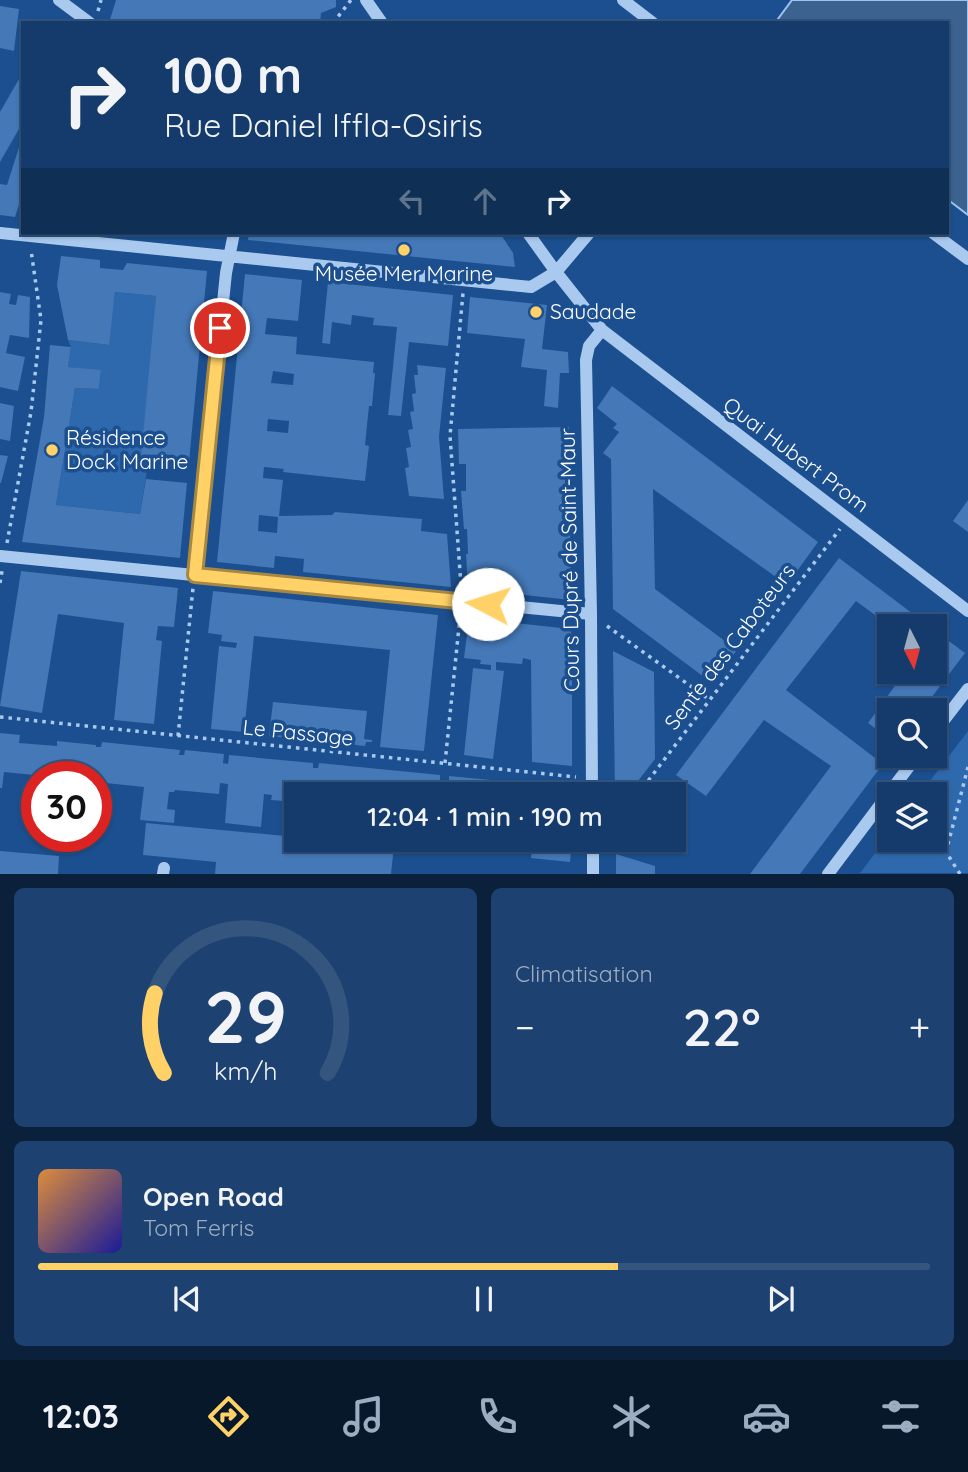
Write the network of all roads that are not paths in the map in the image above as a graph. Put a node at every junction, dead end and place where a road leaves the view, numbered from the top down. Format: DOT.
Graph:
graph roads {
  1 [pos="59,0"];
  2 [pos="366,0"];
  3 [pos="623,0"];
  4 [pos="87,21"];
  5 [pos="381,21"];
  6 [pos="650,21"];
  7 [pos="0,233"];
  8 [pos="21,235"];
  9 [pos="23,235"];
  10 [pos="233,235"];
  11 [pos="529,235"];
  12 [pos="587,235"];
  13 [pos="936,235"];
  14 [pos="228,256"];
  15 [pos="968,259"];
  16 [pos="556,272"];
  17 [pos="602,330"];
  18 [pos="2,557"];
  19 [pos="195,575"];
  20 [pos="968,611"];
  21 [pos="591,614"];
  22 [pos="968,689"];
  23 [pos="947,716"];
  24 [pos="909,768"];
  25 [pos="592,782"];
  26 [pos="593,852"];
  27 [pos="593,873"];
  28 [pos="828,873"];
  1 -- 4 [label="street"];
  2 -- 5 [label="street"];
  3 -- 6 [label="street"];
  7 -- 8 [label="street"];
  9 -- 14 [label="street"];
  10 -- 14 [label="street"];
  11 -- 16 [label="street, Quai Hubert Prom"];
  12 -- 16 [label="street"];
  13 -- 15 [label="street"];
  14 -- 16 [label="street"];
  14 -- 19 [label="street"];
  16 -- 17 [label="street, Quai Hubert Prom"];
  17 -- 20 [label="street, Quai Hubert Prom"];
  17 -- 21 [label="street, Cours Dupré de Saint-Maur"];
  18 -- 19 [label="street"];
  19 -- 21 [label="street"];
  21 -- 25 [label="street, Cours Dupré de Saint-Maur"];
  22 -- 23 [label="street"];
  24 -- 28 [label="street"];
  26 -- 27 [label="street"];
}
